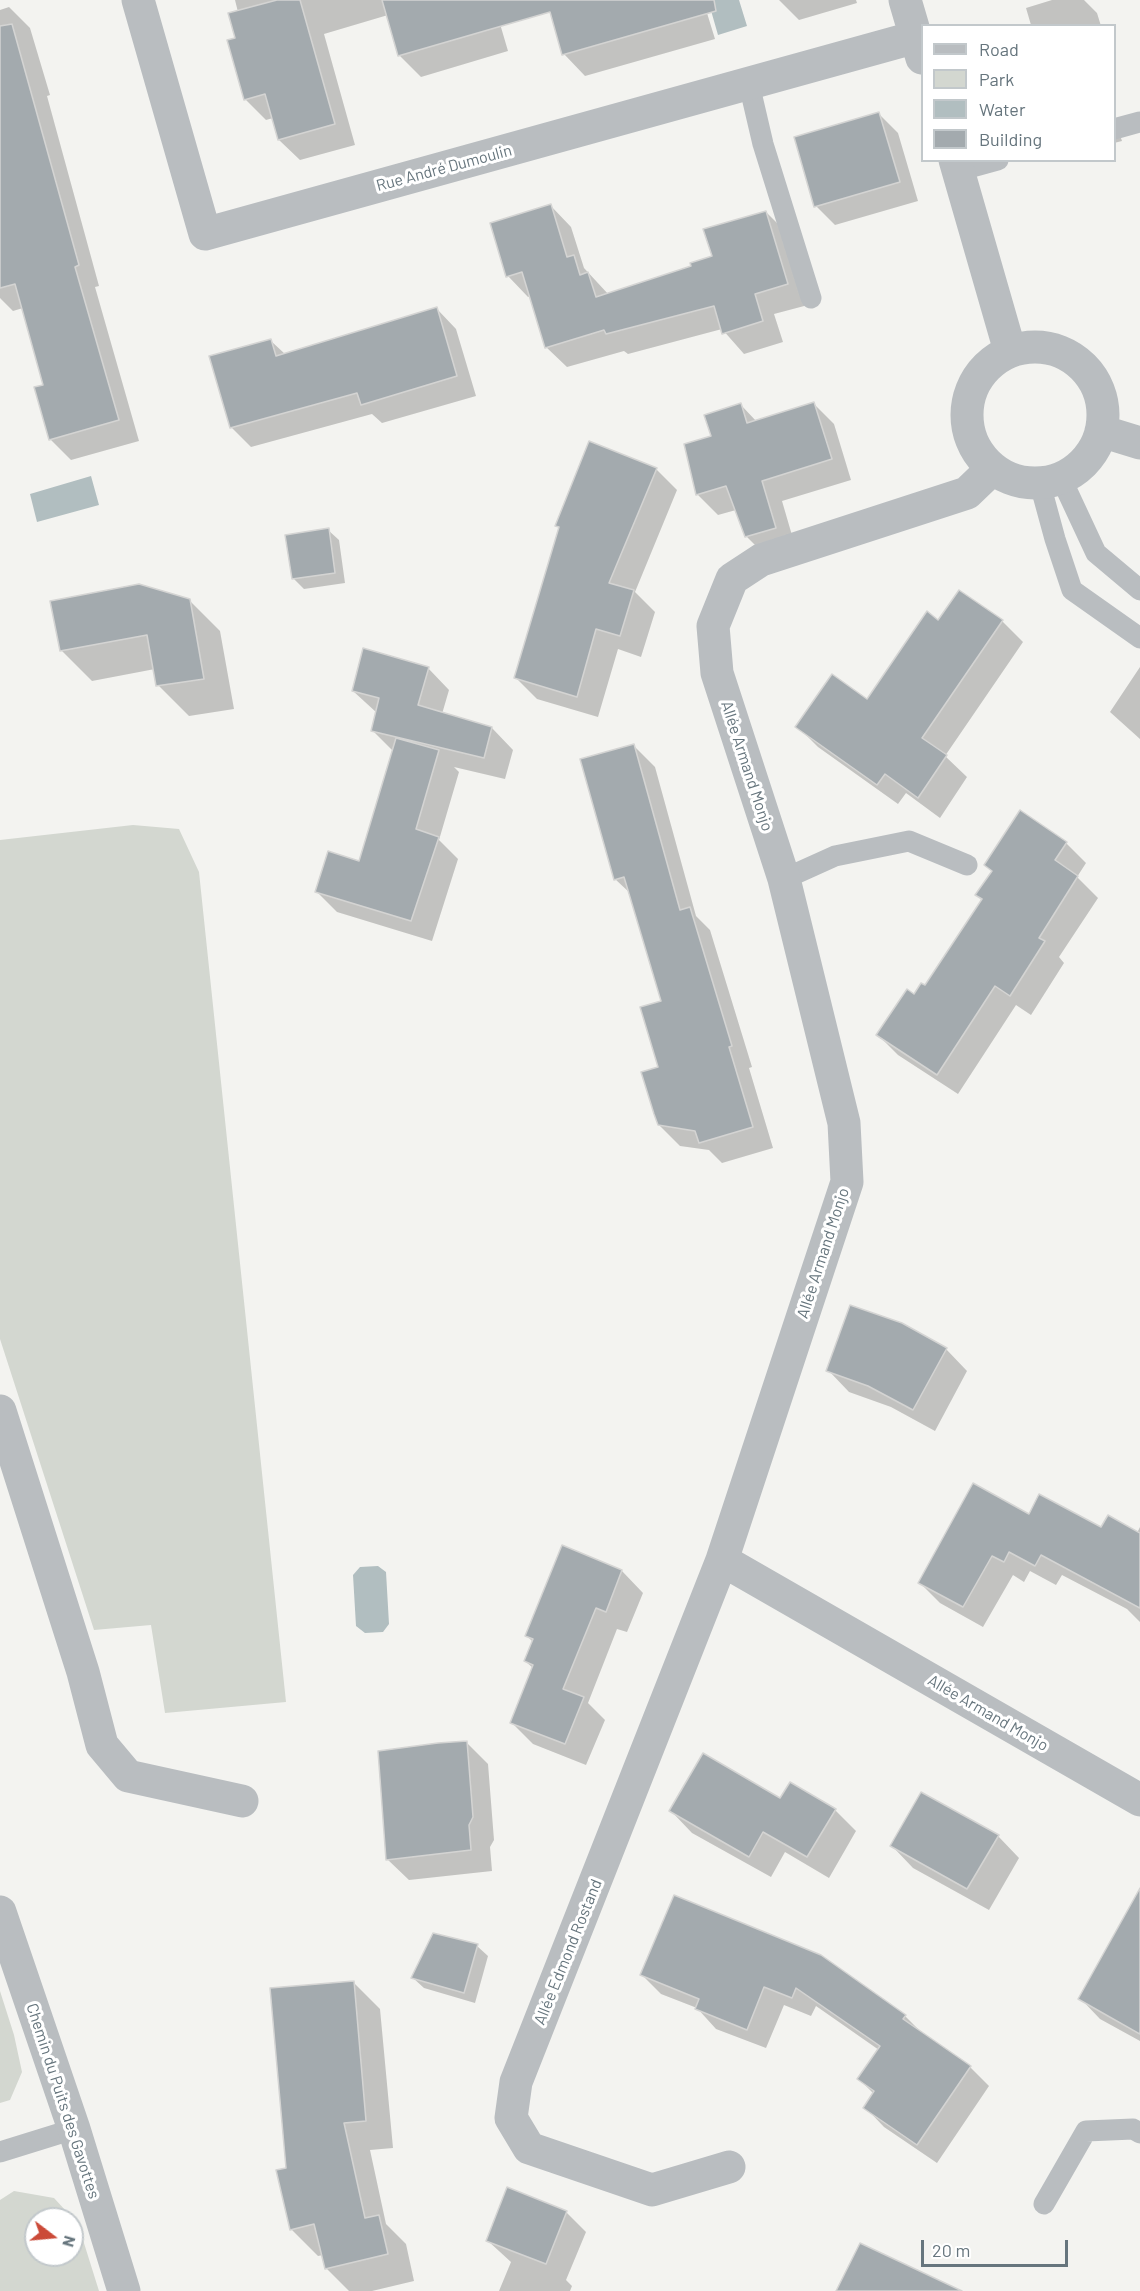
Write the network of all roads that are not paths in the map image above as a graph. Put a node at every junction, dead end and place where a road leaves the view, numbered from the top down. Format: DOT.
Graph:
graph roads {
  1 [pos="138,0"];
  2 [pos="906,0"];
  3 [pos="919,47"];
  4 [pos="749,84"];
  5 [pos="1140,122"];
  6 [pos="1116,128"];
  7 [pos="984,162"];
  8 [pos="956,166"];
  9 [pos="811,298"];
  10 [pos="1010,351"];
  11 [pos="1101,431"];
  12 [pos="1140,443"];
  13 [pos="992,469"];
  14 [pos="1051,481"];
  15 [pos="1140,590"];
  16 [pos="1140,638"];
  17 [pos="967,865"];
  18 [pos="784,879"];
  19 [pos="0,1411"];
  20 [pos="722,1560"];
  21 [pos="242,1800"];
  22 [pos="1140,1800"];
  23 [pos="0,1912"];
  24 [pos="74,2129"];
  25 [pos="1140,2133"];
  26 [pos="0,2152"];
  27 [pos="729,2167"];
  28 [pos="1044,2204"];
  29 [pos="124,2291"];
  1 -- 4 [label="street, Rue André Dumoulin"];
  2 -- 3 [label="street"];
  3 -- 4 [label="street, Rue André Dumoulin"];
  4 -- 9 [label="lane"];
  5 -- 6 [label="lane"];
  7 -- 8 [label="lane"];
  8 -- 10 [label="street"];
  10 -- 11 [label="street"];
  10 -- 13 [label="street"];
  11 -- 12 [label="street"];
  11 -- 14 [label="street"];
  13 -- 14 [label="street"];
  13 -- 18 [label="street, Allée Armand Monjo"];
  14 -- 15 [label="lane"];
  14 -- 16 [label="lane"];
  17 -- 18 [label="lane"];
  18 -- 20 [label="street, Allée Armand Monjo"];
  19 -- 21 [label="street"];
  20 -- 22 [label="street, Allée Armand Monjo"];
  20 -- 27 [label="street, Allée Edmond Rostand"];
  23 -- 24 [label="street, Chemin du Puits des Gavottes"];
  24 -- 26 [label="lane"];
  24 -- 29 [label="street, Chemin du Puits des Gavottes"];
  25 -- 28 [label="lane"];
}
